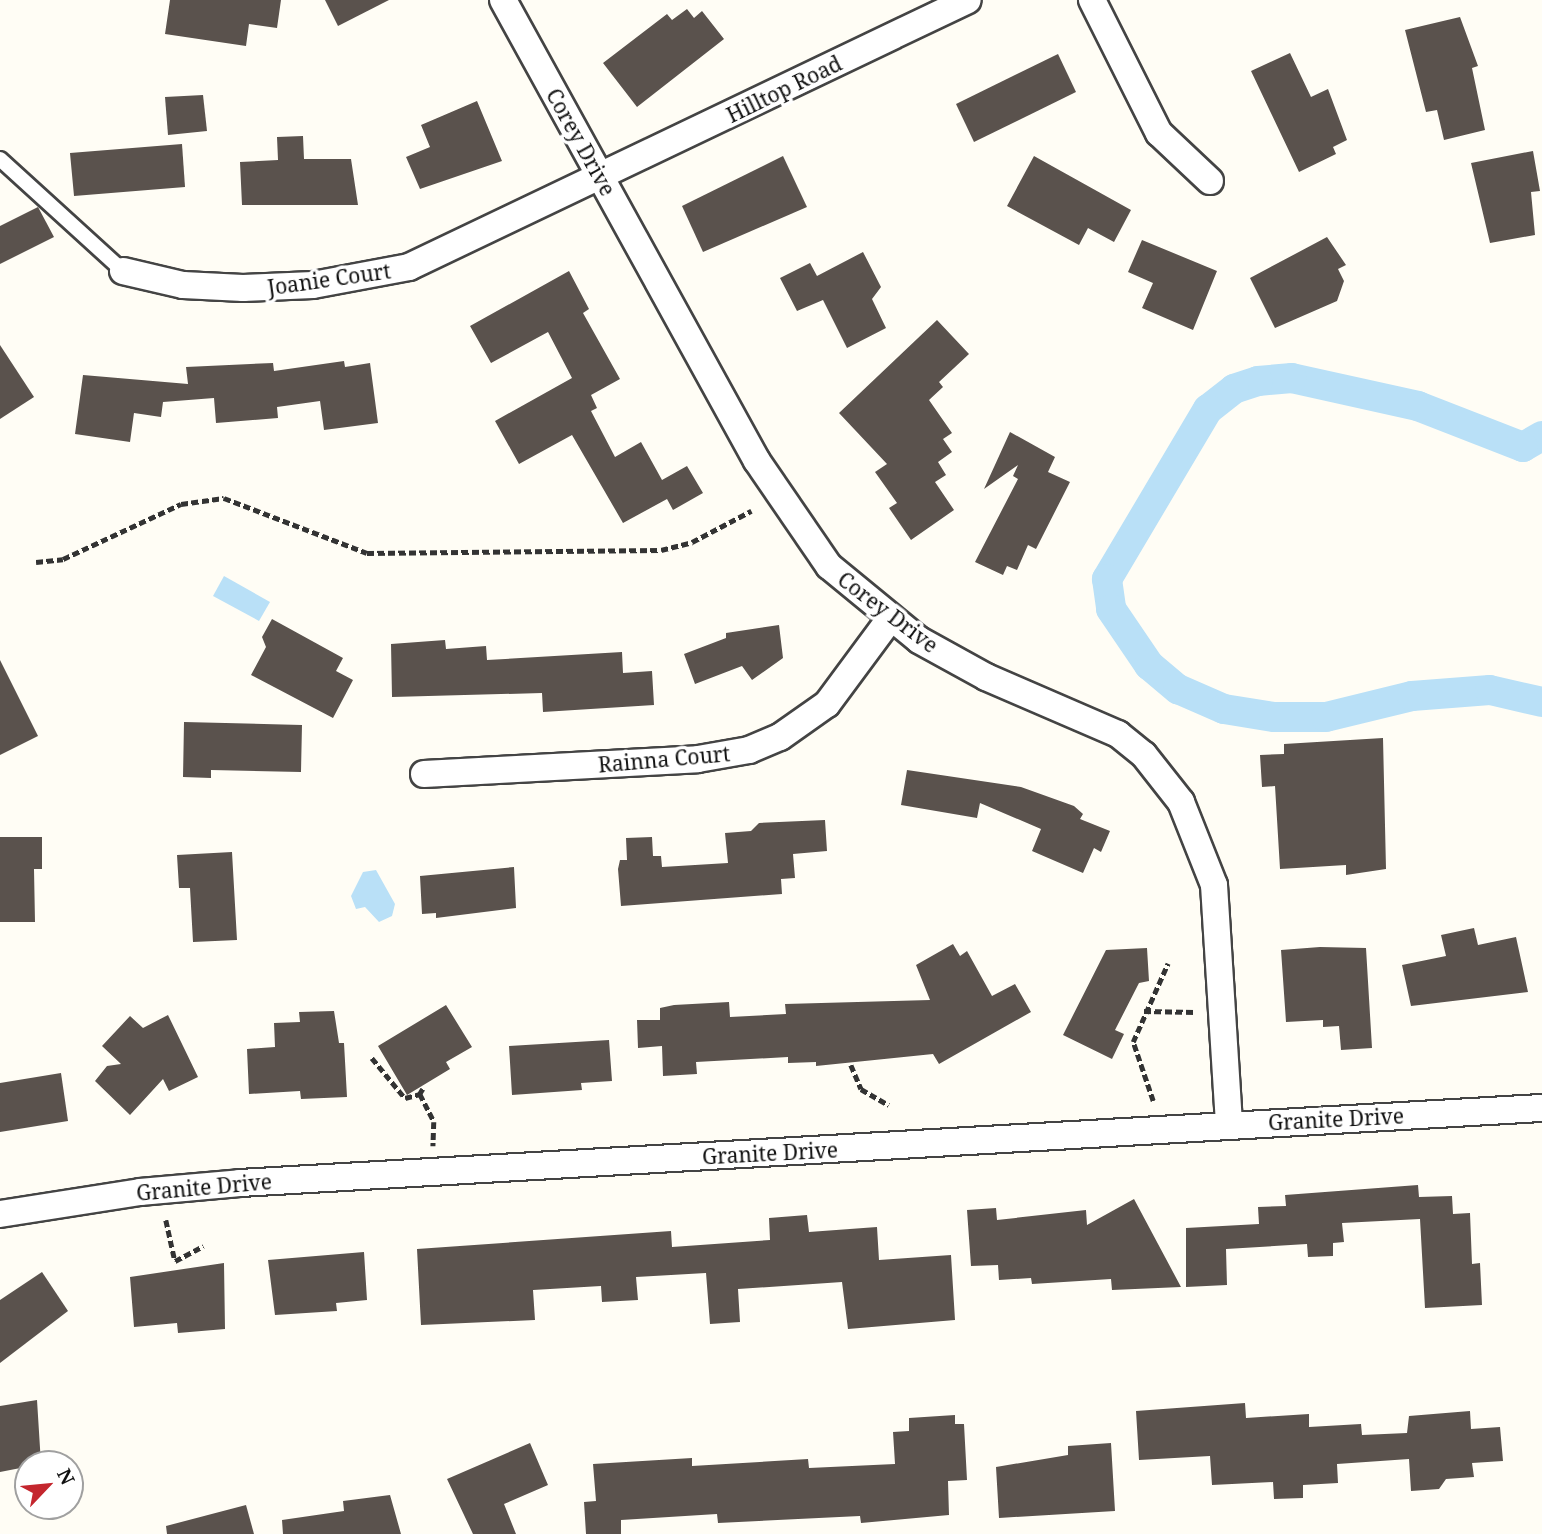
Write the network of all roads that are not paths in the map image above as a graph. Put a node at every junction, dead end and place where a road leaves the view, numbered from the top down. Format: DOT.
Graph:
graph roads {
  1 [pos="503,0"];
  2 [pos="968,0"];
  3 [pos="1092,0"];
  4 [pos="0,159"];
  5 [pos="600,178"];
  6 [pos="1210,181"];
  7 [pos="123,271"];
  8 [pos="890,619"];
  9 [pos="424,774"];
  10 [pos="1542,1108"];
  11 [pos="1229,1125"];
  12 [pos="0,1214"];
  1 -- 5 [label="street, Corey Drive"];
  2 -- 5 [label="street, Hilltop Road"];
  3 -- 6 [label="street"];
  4 -- 7 [label="lane"];
  5 -- 7 [label="street, Joanie Court"];
  5 -- 8 [label="street, Corey Drive"];
  8 -- 9 [label="street, Rainna Court"];
  8 -- 11 [label="street, Corey Drive"];
  10 -- 11 [label="street, Granite Drive"];
  11 -- 12 [label="street, Granite Drive"];
}
